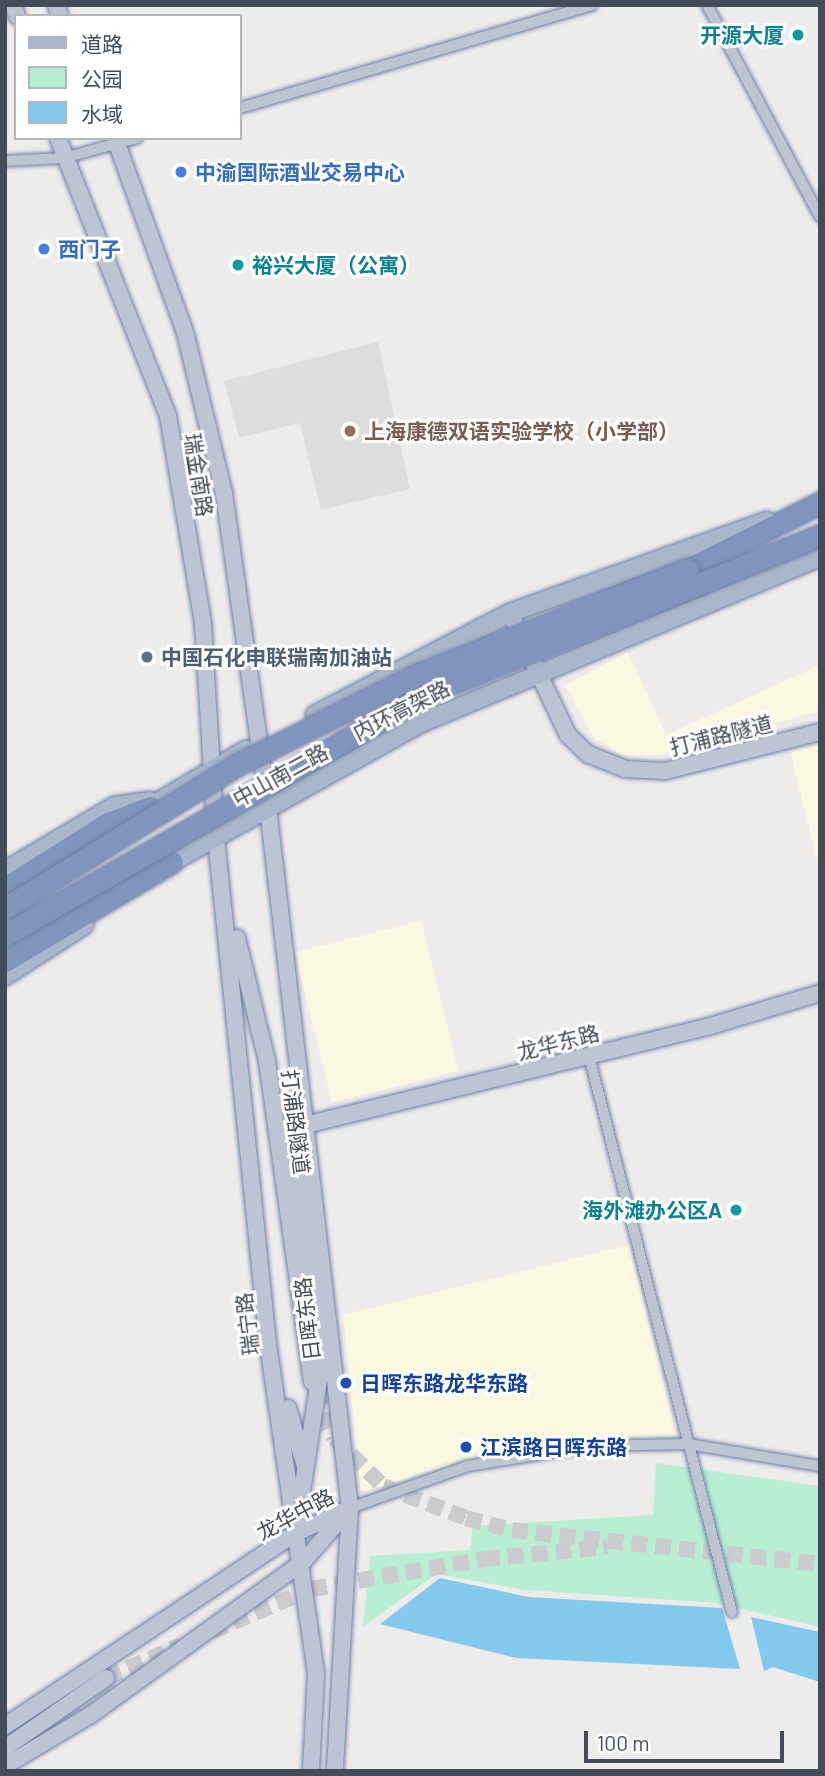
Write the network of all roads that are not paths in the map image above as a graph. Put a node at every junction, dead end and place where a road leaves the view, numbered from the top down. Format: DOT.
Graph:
graph roads {
  1 [pos="592,5"];
  2 [pos="707,5"];
  3 [pos="242,107"];
  4 [pos="59,140"];
  5 [pos="116,141"];
  6 [pos="64,158"];
  7 [pos="5,161"];
  8 [pos="820,217"];
  9 [pos="820,503"];
  10 [pos="820,518"];
  11 [pos="820,535"];
  12 [pos="820,557"];
  13 [pos="688,569"];
  14 [pos="510,613"];
  15 [pos="534,671"];
  16 [pos="820,732"];
  17 [pos="258,744"];
  18 [pos="216,764"];
  19 [pos="155,803"];
  20 [pos="268,808"];
  21 [pos="216,838"];
  22 [pos="172,862"];
  23 [pos="5,871"];
  24 [pos="221,871"];
  25 [pos="5,888"];
  26 [pos="5,901"];
  27 [pos="5,908"];
  28 [pos="5,934"];
  29 [pos="10,956"];
  30 [pos="5,976"];
  31 [pos="820,993"];
  32 [pos="589,1056"];
  33 [pos="305,1125"];
  34 [pos="312,1382"];
  35 [pos="279,1387"];
  36 [pos="688,1444"];
  37 [pos="820,1466"];
  38 [pos="306,1479"];
  39 [pos="350,1508"];
  40 [pos="295,1534"];
  41 [pos="303,1562"];
  42 [pos="732,1612"];
  43 [pos="106,1678"];
  44 [pos="5,1726"];
  45 [pos="5,1748"];
  46 [pos="5,1766"];
  47 [pos="311,1771"];
  48 [pos="335,1771"];
  1 -- 3 [label="street"];
  2 -- 8 [label="street"];
  4 -- 6 [label="main road, 瑞金南路"];
  5 -- 6 [label="street"];
  5 -- 17 [label="main road, 瑞金南路"];
  6 -- 7 [label="street"];
  6 -- 18 [label="main road, 瑞金南路"];
  9 -- 13 [label="highway"];
  9 -- 14 [label="main road, 中山南二路"];
  10 -- 13 [label="highway, 内环高架路"];
  11 -- 28 [label="highway, 内环高架路, bridge"];
  12 -- 15 [label="main road, 中山南二路"];
  13 -- 27 [label="highway, 内环高架路, bridge"];
  14 -- 15 [label="main road, 打浦路隧道"];
  14 -- 17 [label="main road, 中山南二路"];
  15 -- 16 [label="main road, 打浦路隧道"];
  15 -- 20 [label="main road, 中山南二路"];
  17 -- 18 [label="main road, 中山南二路"];
  17 -- 20 [label="main road, 瑞金南路"];
  18 -- 19 [label="main road, 中山南二路"];
  18 -- 21 [label="main road, 瑞金南路"];
  19 -- 23 [label="main road, 中山南二路"];
  19 -- 25 [label="highway"];
  19 -- 26 [label="main road, 中山南二路"];
  20 -- 21 [label="main road, 中山南二路"];
  20 -- 33 [label="main road, 日晖东路"];
  21 -- 22 [label="main road, 中山南二路"];
  21 -- 24 [label="main road"];
  22 -- 29 [label="highway"];
  22 -- 30 [label="main road, 中山南二路"];
  24 -- 34 [label="main road, 打浦路隧道"];
  24 -- 35 [label="main road, 瑞宁路"];
  31 -- 32 [label="main road, 龙华东路"];
  32 -- 33 [label="main road, 龙华东路"];
  32 -- 36 [label="street"];
  33 -- 38 [label="main road, 日晖东路"];
  33 -- 39 [label="main road, 日晖东路"];
  35 -- 38 [label="main road, 日晖东路"];
  35 -- 40 [label="main road, 瑞宁路"];
  36 -- 37 [label="street"];
  36 -- 39 [label="street"];
  36 -- 42 [label="street"];
  38 -- 40 [label="main road, 日晖东路"];
  39 -- 40 [label="main road, 龙华中路"];
  39 -- 41 [label="main road, 龙华中路"];
  39 -- 48 [label="main road"];
  40 -- 41 [label="main road, 瑞宁路"];
  40 -- 44 [label="main road, 龙华中路"];
  41 -- 46 [label="main road, 龙华中路"];
  41 -- 47 [label="main road, 瑞宁路"];
  43 -- 45 [label="main road"];
}
